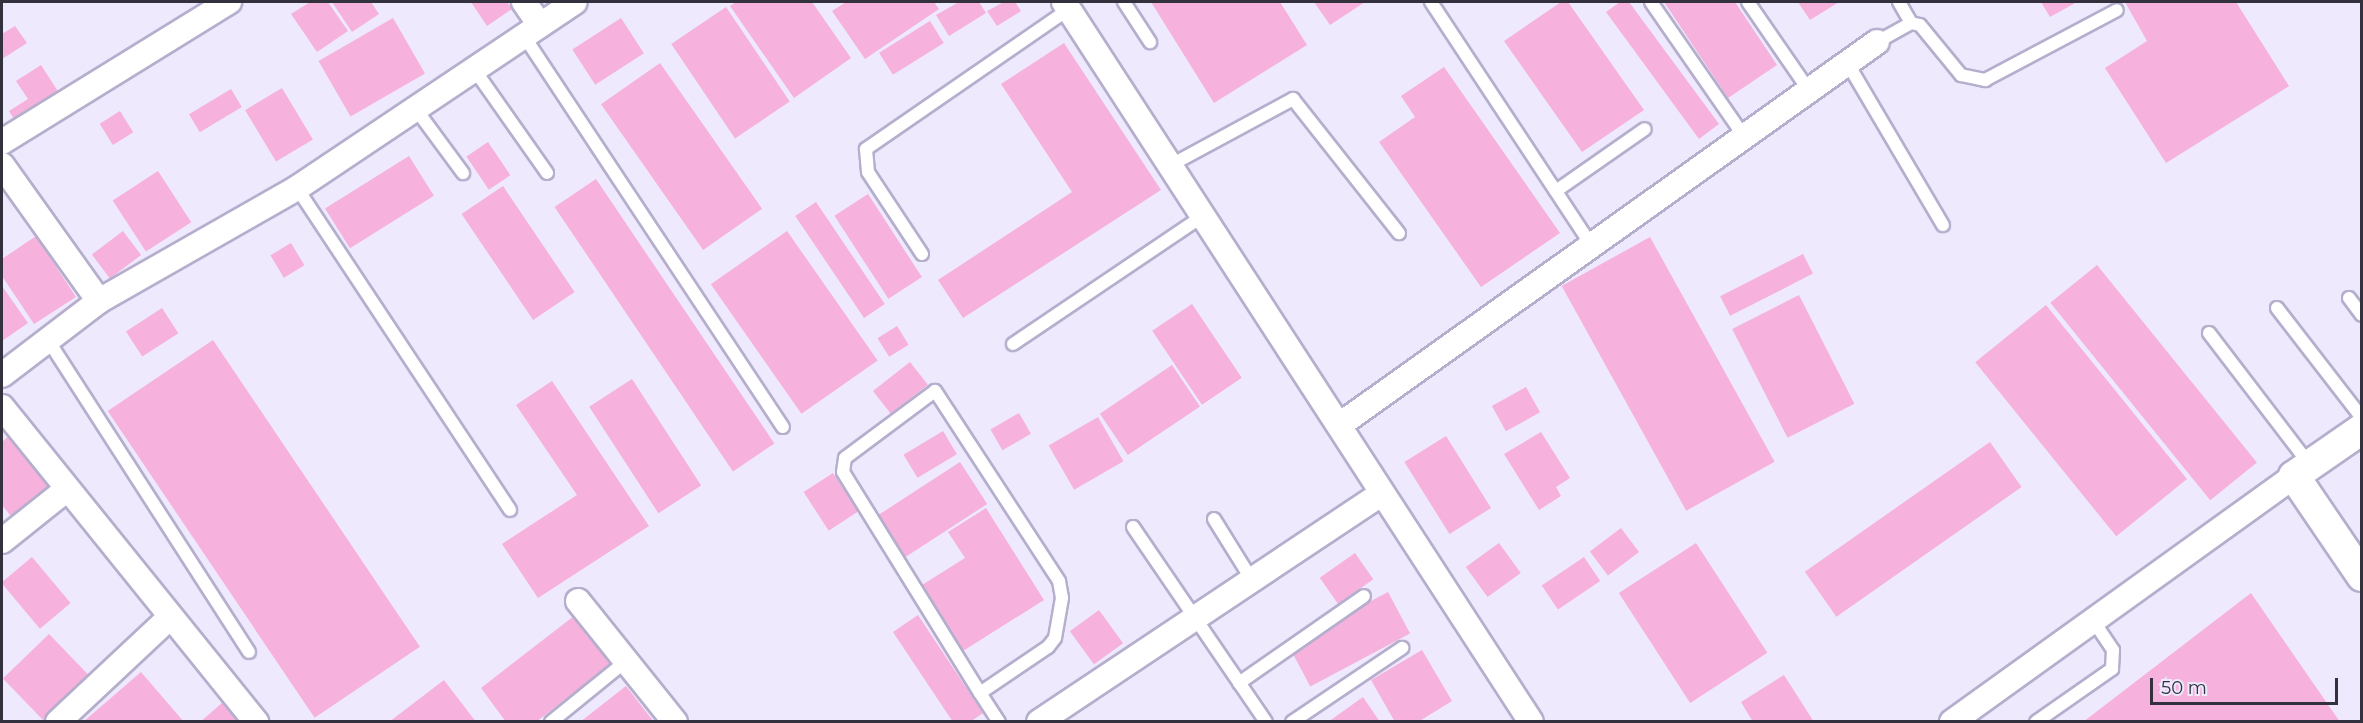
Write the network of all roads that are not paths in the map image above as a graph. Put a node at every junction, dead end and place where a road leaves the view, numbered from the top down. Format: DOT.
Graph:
graph roads {
  1 [pos="229,2"];
  2 [pos="524,2"];
  3 [pos="575,2"];
  4 [pos="1124,2"];
  5 [pos="1431,2"];
  6 [pos="1651,2"];
  7 [pos="1748,2"];
  8 [pos="1899,2"];
  9 [pos="1066,5"];
  10 [pos="2117,10"];
  11 [pos="1911,23"];
  12 [pos="532,31"];
  13 [pos="1150,42"];
  14 [pos="1877,42"];
  15 [pos="1848,64"];
  16 [pos="474,69"];
  17 [pos="1810,92"];
  18 [pos="416,108"];
  19 [pos="1645,129"];
  20 [pos="1745,138"];
  21 [pos="2,142"];
  22 [pos="2,165"];
  23 [pos="1171,165"];
  24 [pos="463,173"];
  25 [pos="547,173"];
  26 [pos="297,188"];
  27 [pos="1556,191"];
  28 [pos="1204,215"];
  29 [pos="1943,225"];
  30 [pos="1399,233"];
  31 [pos="1592,246"];
  32 [pos="922,254"];
  33 [pos="2349,298"];
  34 [pos="99,301"];
  35 [pos="2277,308"];
  36 [pos="2361,315"];
  37 [pos="2209,333"];
  38 [pos="48,340"];
  39 [pos="1013,344"];
  40 [pos="2,375"];
  41 [pos="2,407"];
  42 [pos="2361,418"];
  43 [pos="1341,424"];
  44 [pos="783,428"];
  45 [pos="2361,429"];
  46 [pos="2302,470"];
  47 [pos="66,490"];
  48 [pos="1382,493"];
  49 [pos="510,510"];
  50 [pos="1214,519"];
  51 [pos="1133,527"];
  52 [pos="2,541"];
  53 [pos="2361,576"];
  54 [pos="1252,580"];
  55 [pos="1364,596"];
  56 [pos="578,601"];
  57 [pos="1194,618"];
  58 [pos="168,619"];
  59 [pos="2093,620"];
  60 [pos="1402,648"];
  61 [pos="249,652"];
  62 [pos="626,661"];
  63 [pos="1239,683"];
  64 [pos="980,693"];
  65 [pos="58,722"];
  66 [pos="256,722"];
  67 [pos="551,722"];
  68 [pos="675,722"];
  69 [pos="999,722"];
  70 [pos="1039,722"];
  71 [pos="1266,722"];
  72 [pos="1292,722"];
  73 [pos="1531,722"];
  74 [pos="1952,722"];
  75 [pos="2036,722"];
  1 -- 21 [label="street"];
  2 -- 12 [label="street"];
  3 -- 12 [label="street"];
  4 -- 13 [label="lane"];
  5 -- 27 [label="lane"];
  6 -- 20 [label="lane"];
  7 -- 17 [label="lane"];
  8 -- 11 [label="lane"];
  9 -- 23 [label="street"];
  9 -- 32 [label="lane"];
  10 -- 11 [label="lane"];
  11 -- 14 [label="lane"];
  12 -- 16 [label="street"];
  12 -- 44 [label="lane"];
  14 -- 15 [label="street"];
  15 -- 17 [label="street"];
  15 -- 29 [label="lane"];
  16 -- 18 [label="street"];
  16 -- 25 [label="lane"];
  17 -- 20 [label="street"];
  18 -- 24 [label="lane"];
  18 -- 26 [label="street"];
  19 -- 27 [label="lane"];
  20 -- 31 [label="street"];
  22 -- 34 [label="street"];
  23 -- 28 [label="street"];
  23 -- 30 [label="lane"];
  26 -- 34 [label="street"];
  26 -- 49 [label="lane"];
  27 -- 31 [label="lane"];
  28 -- 39 [label="lane"];
  28 -- 43 [label="street"];
  31 -- 43 [label="street"];
  33 -- 36 [label="lane"];
  34 -- 38 [label="street"];
  35 -- 42 [label="lane"];
  37 -- 46 [label="lane"];
  38 -- 40 [label="street"];
  38 -- 61 [label="lane"];
  41 -- 47 [label="street"];
  43 -- 48 [label="street"];
  45 -- 46 [label="street"];
  46 -- 53 [label="street"];
  46 -- 59 [label="street"];
  47 -- 52 [label="street"];
  47 -- 58 [label="street"];
  48 -- 54 [label="street"];
  48 -- 73 [label="street"];
  50 -- 54 [label="lane"];
  51 -- 57 [label="lane"];
  54 -- 57 [label="street"];
  55 -- 63 [label="lane"];
  56 -- 62 [label="street"];
  57 -- 63 [label="lane"];
  57 -- 70 [label="street"];
  58 -- 65 [label="street"];
  58 -- 66 [label="street"];
  59 -- 74 [label="street"];
  59 -- 75 [label="lane"];
  60 -- 72 [label="lane"];
  62 -- 67 [label="lane"];
  62 -- 68 [label="street"];
  63 -- 71 [label="lane"];
  64 -- 64 [label="lane"];
  64 -- 69 [label="lane"];
}
